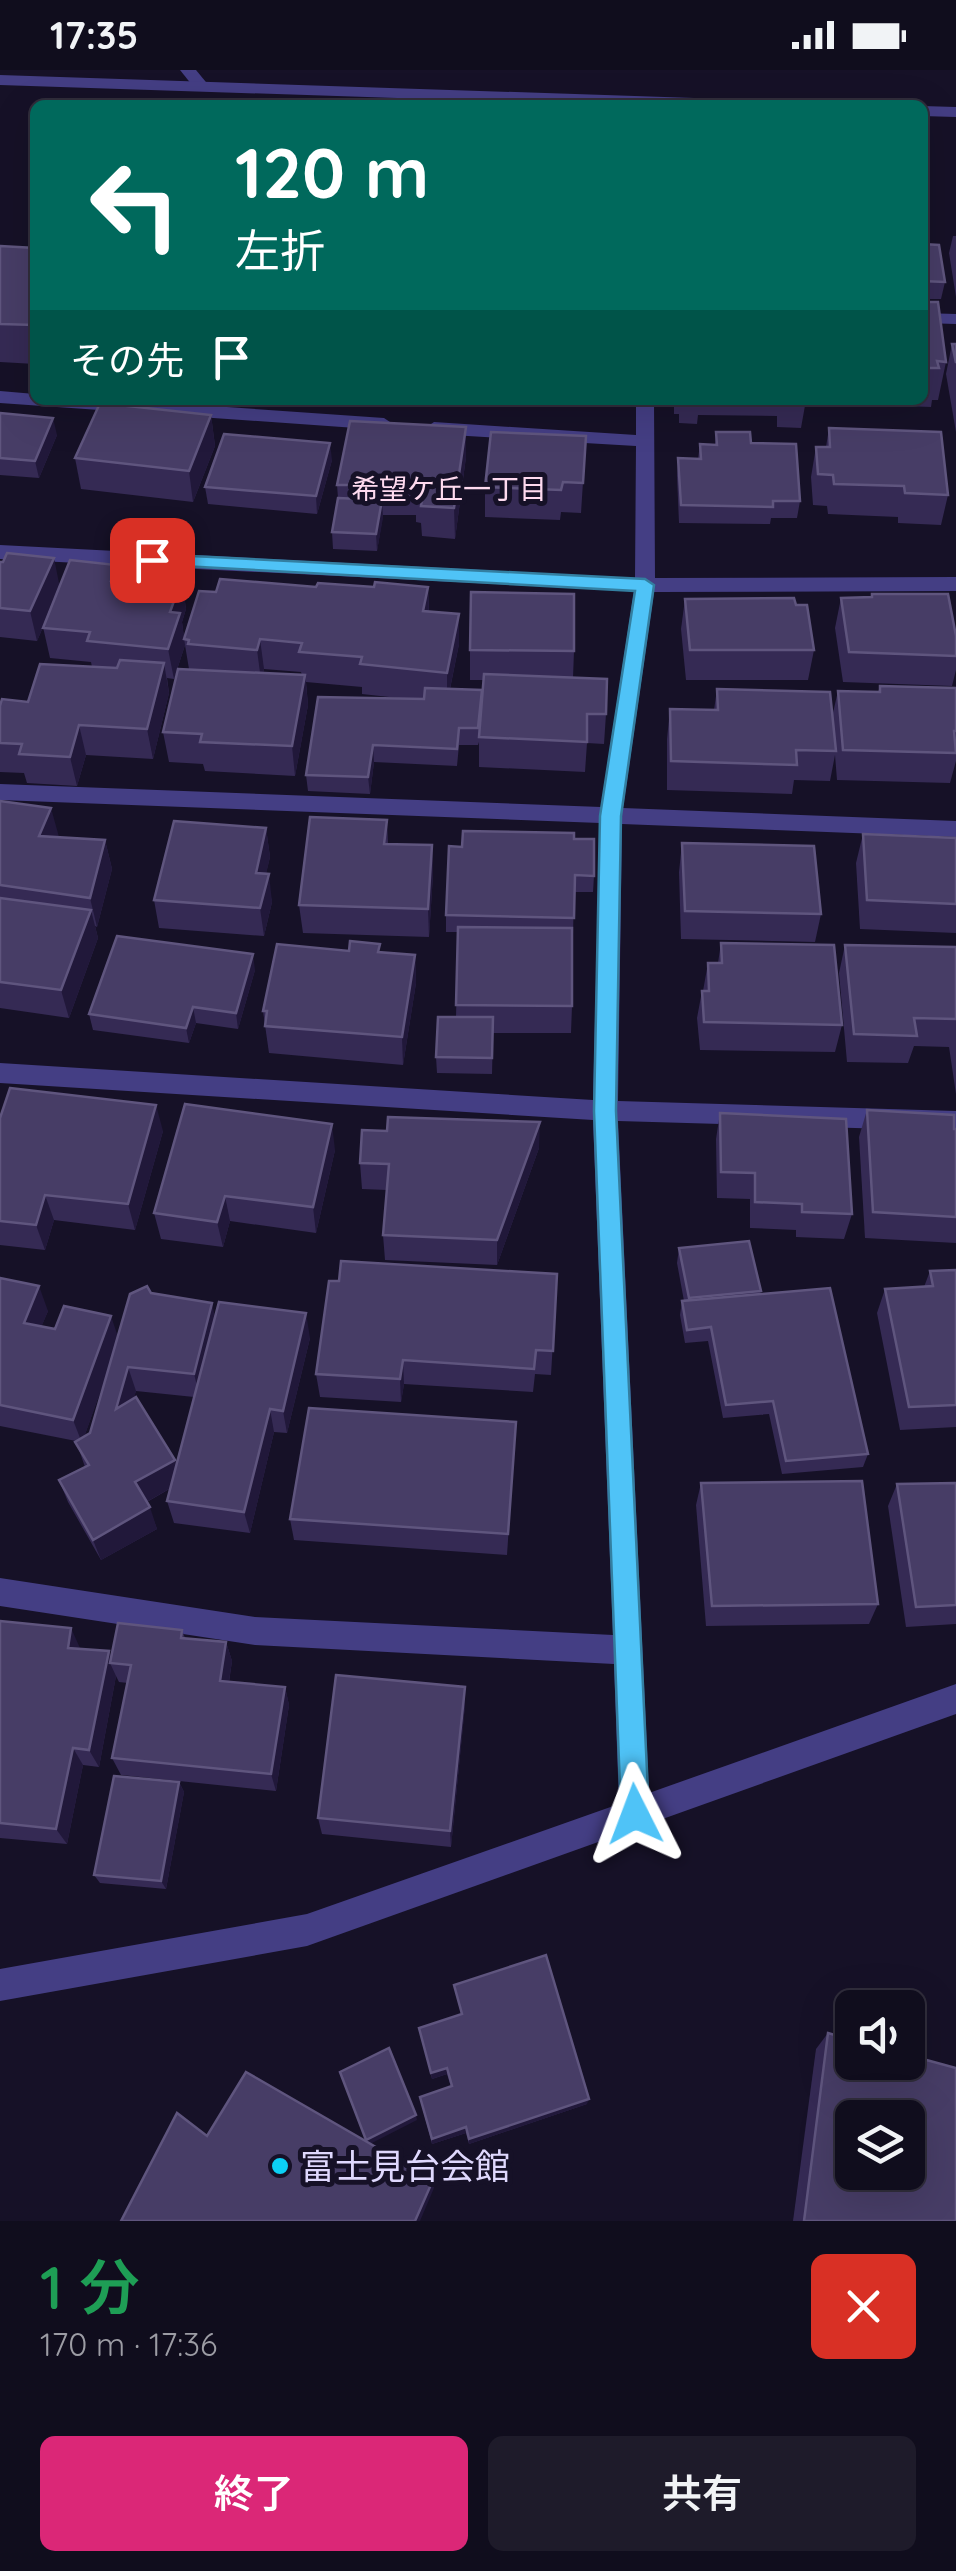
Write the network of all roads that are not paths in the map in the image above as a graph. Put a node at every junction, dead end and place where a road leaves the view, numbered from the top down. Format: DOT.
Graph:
graph roads {
  1 [pos="188,70"];
  2 [pos="0,80"];
  3 [pos="202,87"];
  4 [pos="564,100"];
  5 [pos="928,111"];
  6 [pos="956,112"];
  7 [pos="928,318"];
  8 [pos="956,319"];
  9 [pos="0,398"];
  10 [pos="30,400"];
  11 [pos="105,405"];
  12 [pos="645,405"];
  13 [pos="644,441"];
  14 [pos="0,552"];
  15 [pos="956,584"];
  16 [pos="645,585"];
  17 [pos="0,792"];
  18 [pos="610,816"];
  19 [pos="956,829"];
  20 [pos="0,1073"];
  21 [pos="605,1111"];
  22 [pos="956,1120"];
  23 [pos="0,1592"];
  24 [pos="628,1650"];
  25 [pos="956,1699"];
  26 [pos="635,1814"];
  27 [pos="0,1985"];
  1 -- 3 [label="street"];
  2 -- 3 [label="street"];
  3 -- 4 [label="street"];
  5 -- 6 [label="street"];
  7 -- 8 [label="street"];
  9 -- 10 [label="street"];
  11 -- 13 [label="street"];
  12 -- 13 [label="street"];
  13 -- 16 [label="street"];
  14 -- 16 [label="street"];
  15 -- 16 [label="street"];
  16 -- 18 [label="street"];
  17 -- 18 [label="street"];
  18 -- 19 [label="street"];
  18 -- 21 [label="street"];
  20 -- 21 [label="street"];
  21 -- 22 [label="street"];
  21 -- 24 [label="street"];
  23 -- 24 [label="street"];
  24 -- 26 [label="street"];
  25 -- 26 [label="street"];
  26 -- 27 [label="street"];
}
